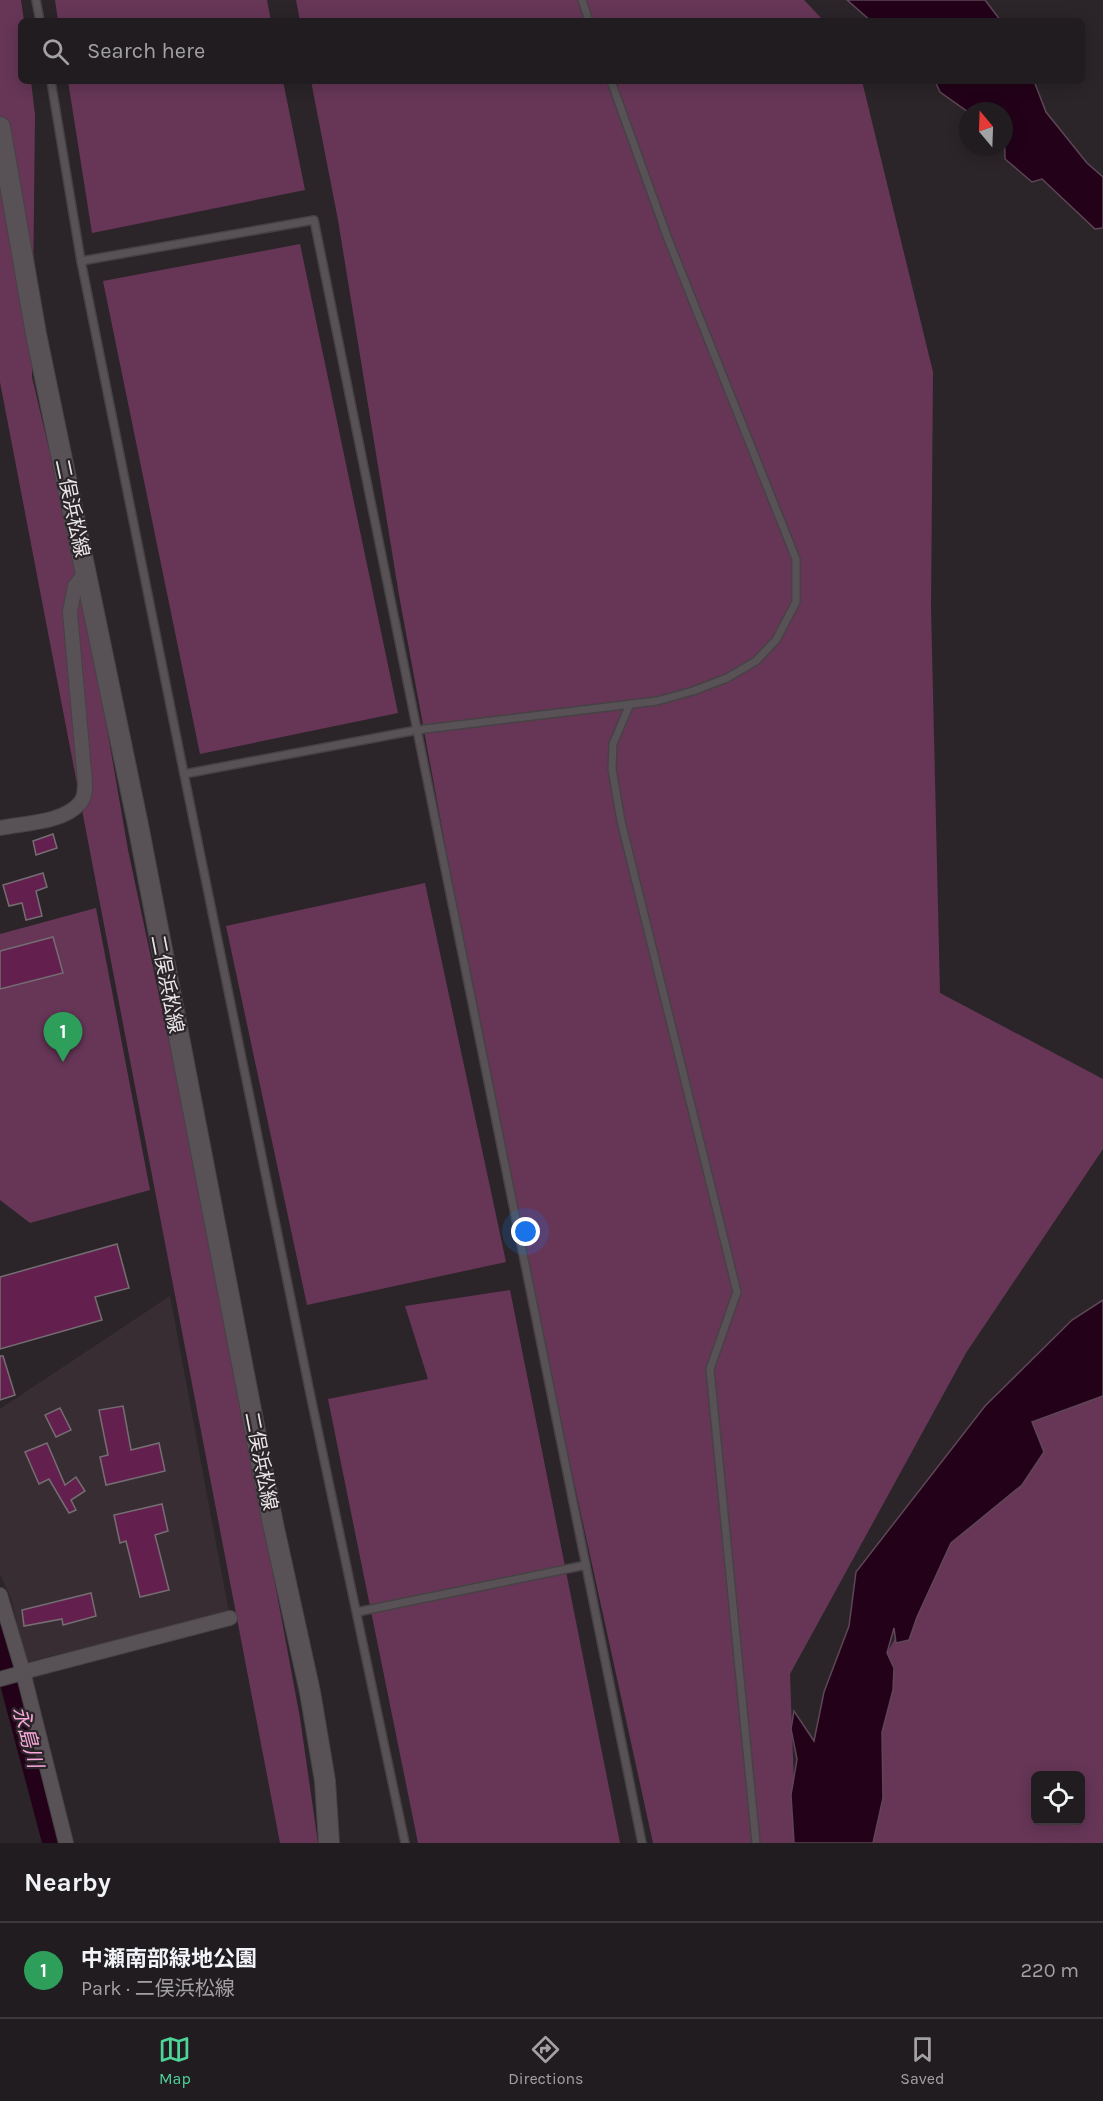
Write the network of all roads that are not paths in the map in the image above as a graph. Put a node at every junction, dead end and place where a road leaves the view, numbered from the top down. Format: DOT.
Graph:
graph roads {
  1 [pos="36,0"];
  2 [pos="582,0"];
  3 [pos="39,18"];
  4 [pos="588,18"];
  5 [pos="52,84"];
  6 [pos="612,84"];
  7 [pos="0,126"];
  8 [pos="81,261"];
  9 [pos="86,572"];
  10 [pos="630,704"];
  11 [pos="417,730"];
  12 [pos="184,774"];
  13 [pos="0,828"];
  14 [pos="586,1565"];
  15 [pos="0,1595"];
  16 [pos="357,1612"];
  17 [pos="230,1618"];
  18 [pos="23,1672"];
  19 [pos="4,1678"];
  20 [pos="327,1802"];
  21 [pos="66,1843"];
  22 [pos="329,1843"];
  23 [pos="338,1843"];
  24 [pos="405,1843"];
  25 [pos="642,1843"];
  26 [pos="756,1843"];
  1 -- 3 [label="lane"];
  2 -- 4 [label="lane"];
  5 -- 8 [label="lane"];
  6 -- 10 [label="lane"];
  7 -- 9 [label="main road, 二俣浜松線"];
  8 -- 11 [label="lane"];
  8 -- 12 [label="lane"];
  9 -- 13 [label="street"];
  9 -- 20 [label="main road, 二俣浜松線"];
  10 -- 11 [label="lane"];
  10 -- 26 [label="lane"];
  11 -- 12 [label="lane"];
  11 -- 14 [label="lane"];
  12 -- 16 [label="lane"];
  14 -- 16 [label="lane"];
  14 -- 25 [label="lane"];
  15 -- 18 [label="street"];
  16 -- 24 [label="lane"];
  17 -- 18 [label="street"];
  18 -- 19 [label="street"];
  18 -- 21 [label="street"];
  20 -- 22 [label="main road, 二俣浜松線"];
  20 -- 23 [label="street"];
}
